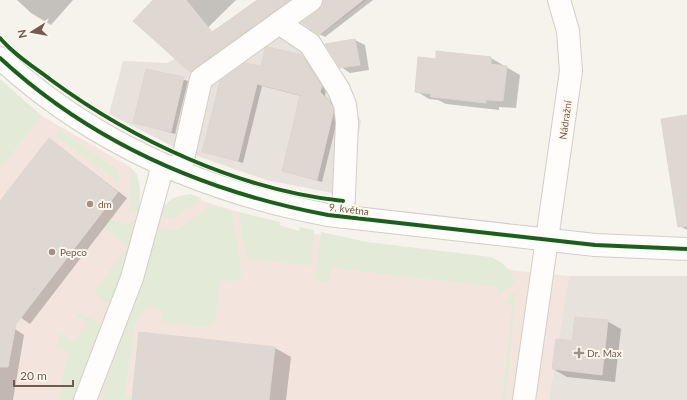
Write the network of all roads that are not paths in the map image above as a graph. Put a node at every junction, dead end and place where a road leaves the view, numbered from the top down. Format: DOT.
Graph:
graph roads {
  1 [pos="311,0"];
  2 [pos="560,0"];
  3 [pos="279,23"];
  4 [pos="0,58"];
  5 [pos="171,169"];
  6 [pos="342,217"];
  7 [pos="548,240"];
  8 [pos="687,249"];
  9 [pos="85,400"];
  10 [pos="524,400"];
  1 -- 3 [label="street"];
  2 -- 7 [label="street, Nádražní"];
  3 -- 5 [label="street"];
  3 -- 6 [label="street"];
  4 -- 5 [label="street, 9. května"];
  5 -- 6 [label="street, 9. května"];
  5 -- 9 [label="street"];
  6 -- 7 [label="street, 9. května"];
  7 -- 8 [label="street, 9. května"];
  7 -- 10 [label="street"];
}
